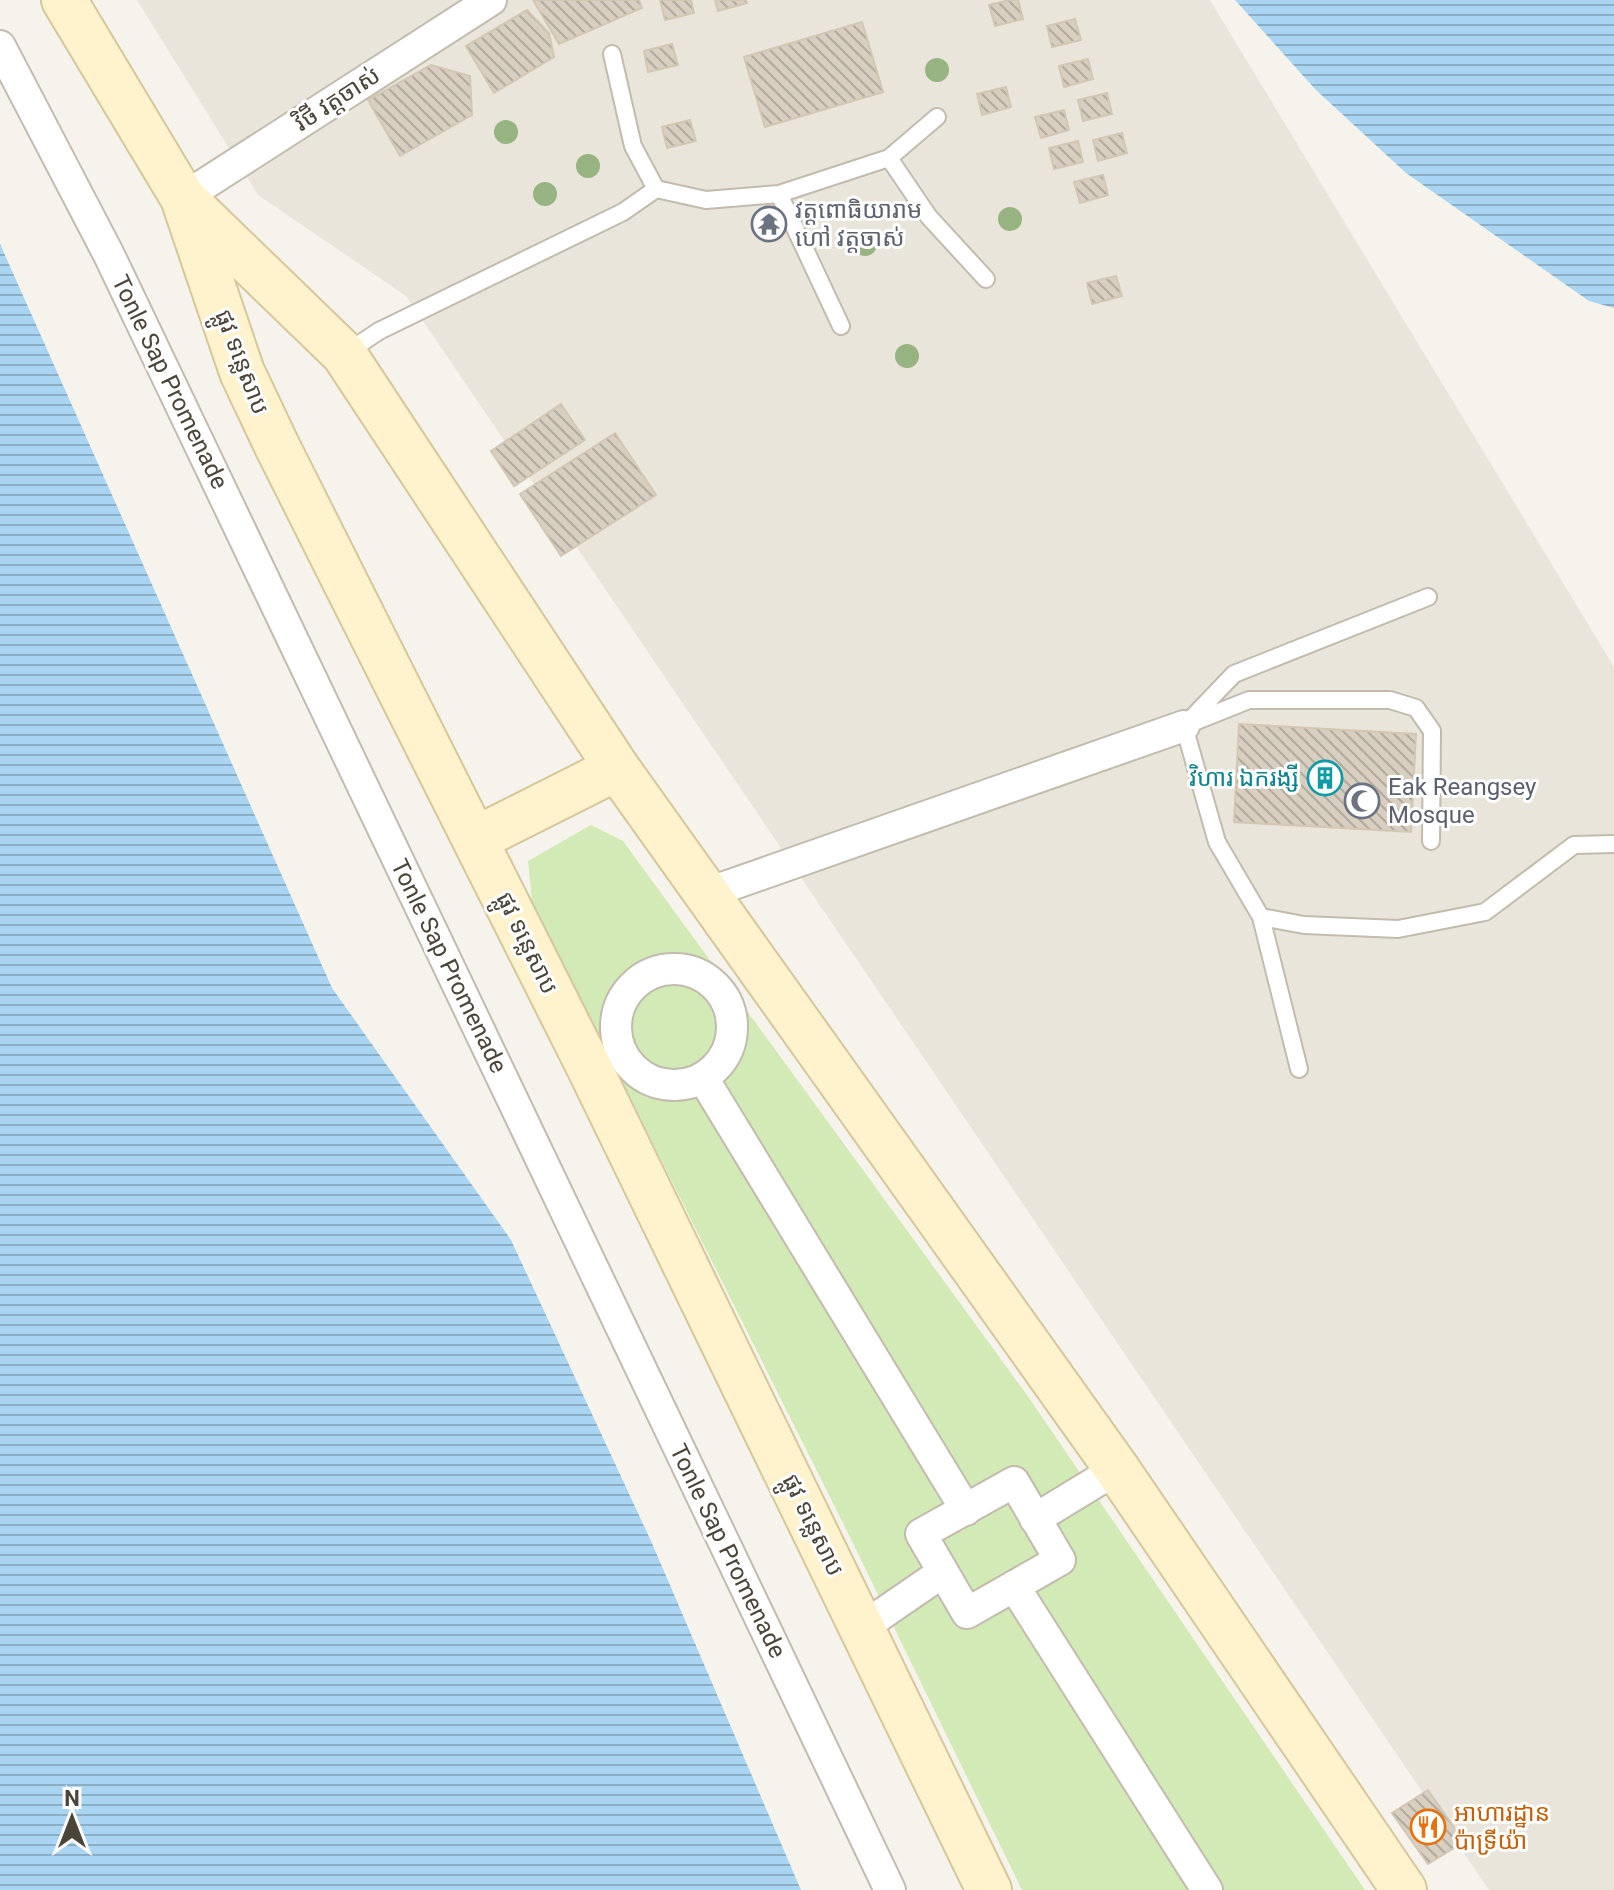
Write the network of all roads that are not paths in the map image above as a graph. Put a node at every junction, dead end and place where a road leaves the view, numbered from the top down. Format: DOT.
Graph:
graph roads {
  1 [pos="64,0"];
  2 [pos="491,0"];
  3 [pos="0,46"];
  4 [pos="612,54"];
  5 [pos="937,117"];
  6 [pos="889,158"];
  7 [pos="656,189"];
  8 [pos="779,194"];
  9 [pos="183,198"];
  10 [pos="986,279"];
  11 [pos="841,326"];
  12 [pos="344,354"];
  13 [pos="1428,597"];
  14 [pos="1184,726"];
  15 [pos="617,768"];
  16 [pos="476,839"];
  17 [pos="1431,841"];
  18 [pos="1614,844"];
  19 [pos="705,894"];
  20 [pos="1261,917"];
  21 [pos="761,968"];
  22 [pos="722,996"];
  23 [pos="607,1061"];
  24 [pos="1299,1069"];
  25 [pos="703,1078"];
  26 [pos="1117,1469"];
  27 [pos="966,1510"];
  28 [pos="1035,1519"];
  29 [pos="943,1572"];
  30 [pos="1014,1586"];
  31 [pos="863,1627"];
  32 [pos="890,1890"];
  33 [pos="989,1890"];
  34 [pos="1207,1890"];
  35 [pos="1404,1890"];
  1 -- 9 [label="street, ផ្លូវ ទន្លេសាប"];
  2 -- 9 [label="street, វិថី វត្តចាស់"];
  3 -- 32 [label="street, Tonle Sap Promenade"];
  4 -- 7 [label="lane"];
  5 -- 6 [label="lane"];
  6 -- 8 [label="lane"];
  6 -- 10 [label="lane"];
  7 -- 8 [label="lane"];
  7 -- 12 [label="lane"];
  8 -- 11 [label="lane"];
  9 -- 12 [label="street"];
  9 -- 16 [label="street, ផ្លូវ ទន្លេសាប"];
  12 -- 15 [label="street"];
  13 -- 14 [label="lane"];
  14 -- 17 [label="lane"];
  14 -- 19 [label="street"];
  14 -- 20 [label="lane"];
  15 -- 16 [label="street"];
  15 -- 19 [label="street"];
  16 -- 23 [label="street, ផ្លូវ ទន្លេសាប"];
  18 -- 20 [label="lane"];
  19 -- 21 [label="street"];
  20 -- 24 [label="lane"];
  21 -- 22 [label="street"];
  21 -- 26 [label="street"];
  22 -- 23 [label="street"];
  22 -- 25 [label="street"];
  23 -- 25 [label="street"];
  23 -- 31 [label="street, ផ្លូវ ទន្លេសាប"];
  25 -- 27 [label="street"];
  26 -- 28 [label="street"];
  26 -- 35 [label="street"];
  27 -- 28 [label="street"];
  27 -- 29 [label="street"];
  28 -- 30 [label="street"];
  29 -- 30 [label="street"];
  29 -- 31 [label="street"];
  30 -- 34 [label="street"];
  31 -- 33 [label="street, ផ្លូវ ទន្លេសាប"];
}
